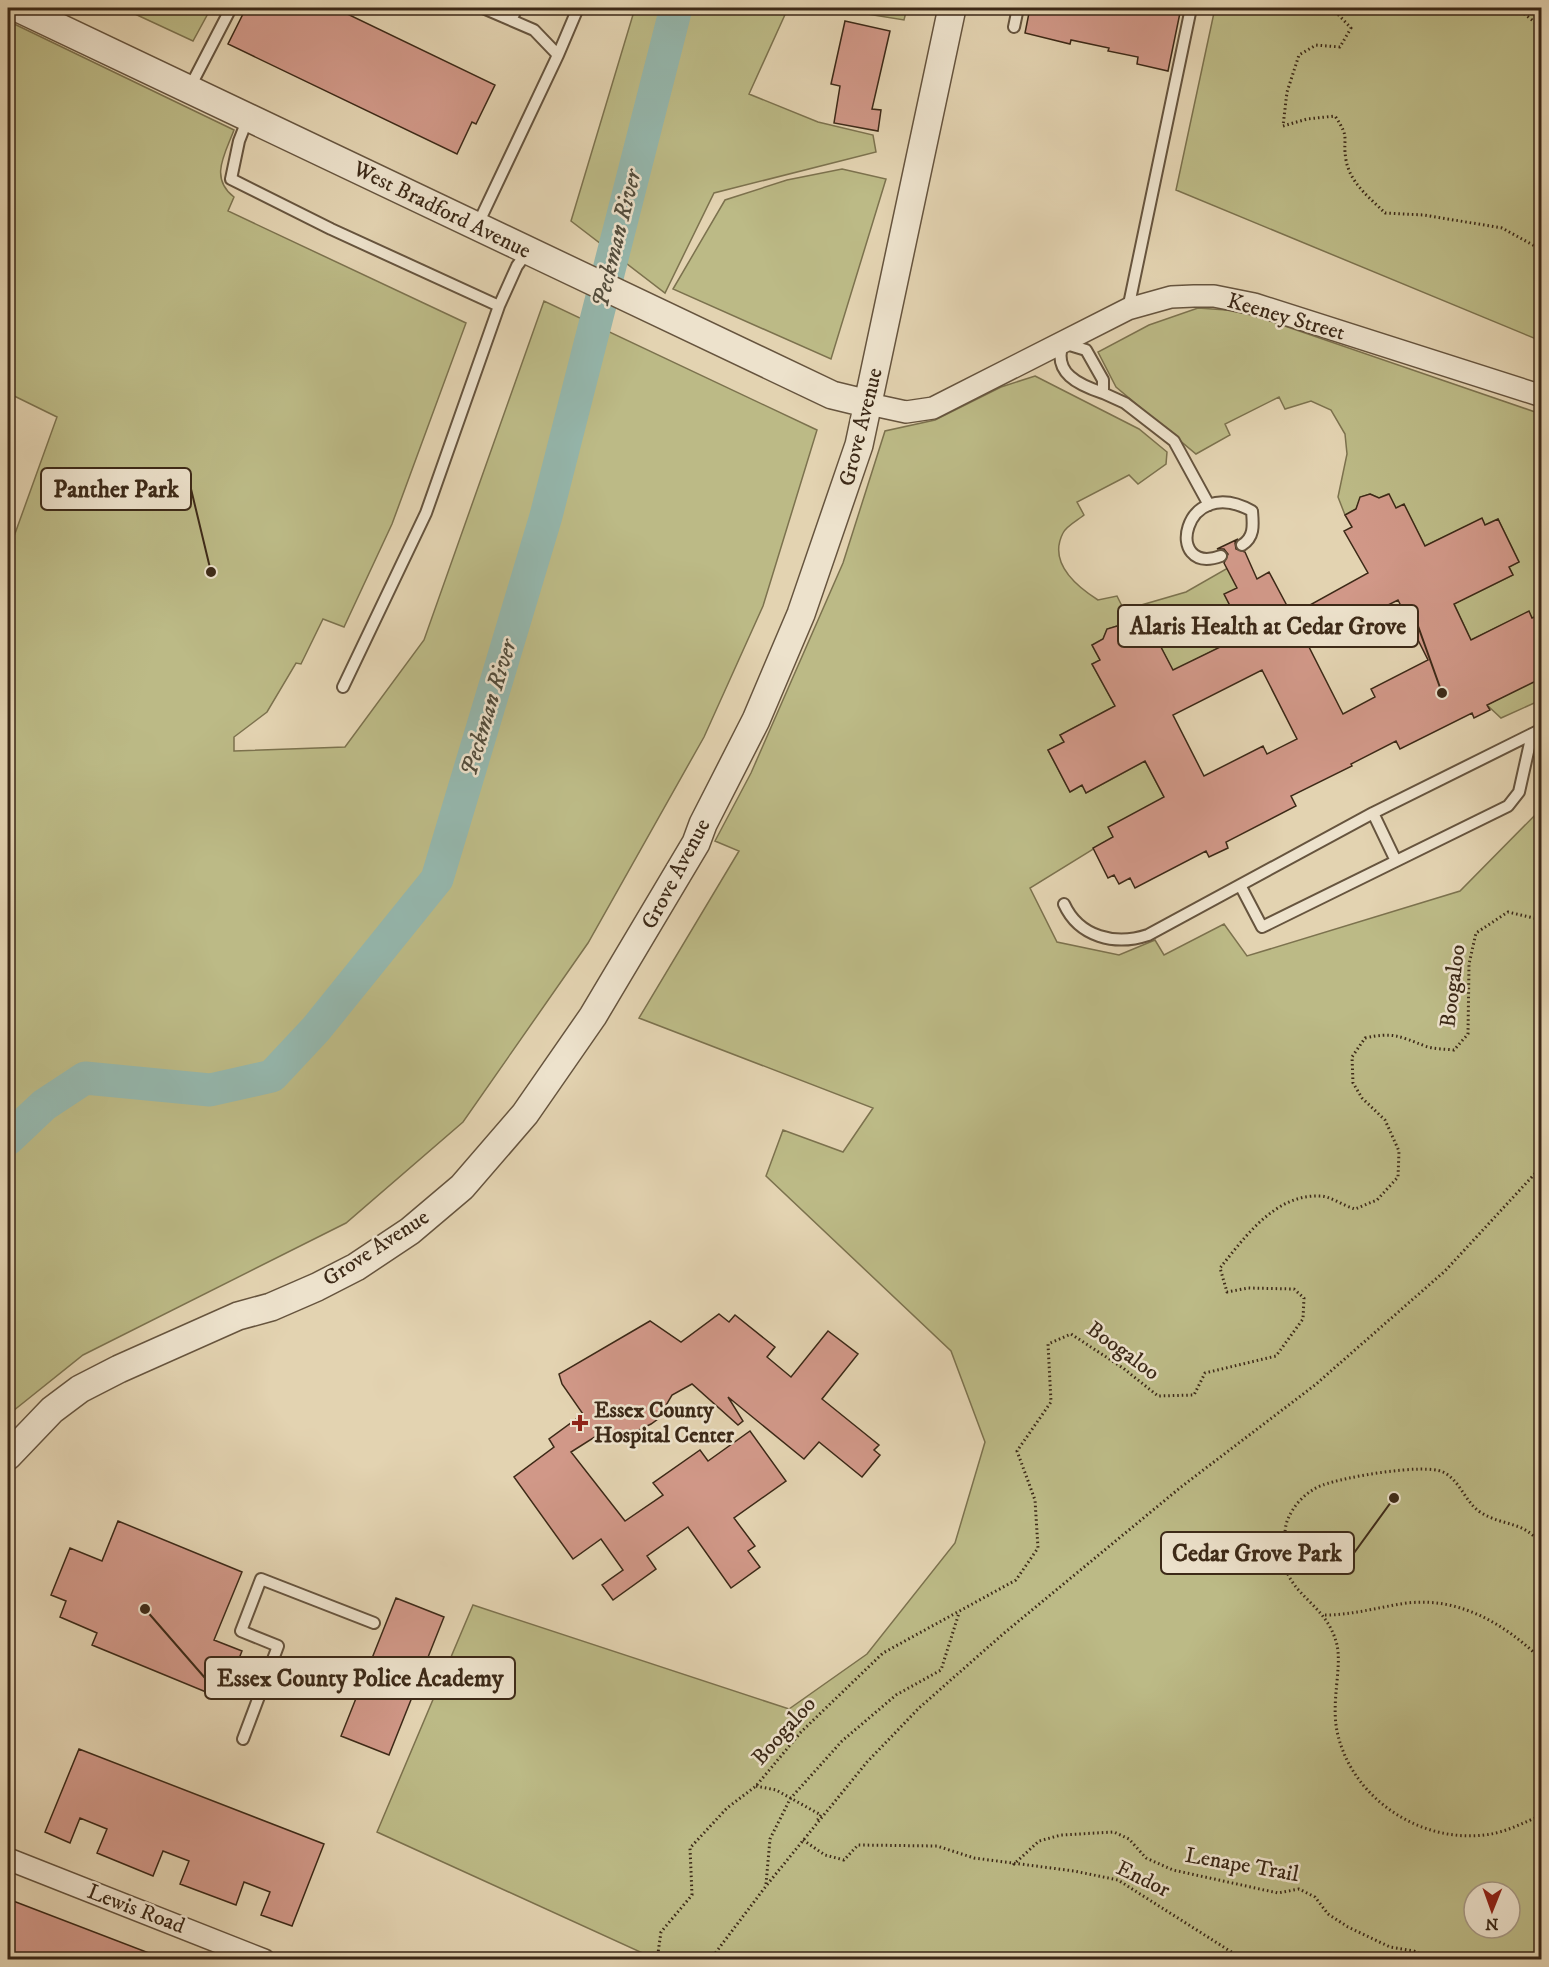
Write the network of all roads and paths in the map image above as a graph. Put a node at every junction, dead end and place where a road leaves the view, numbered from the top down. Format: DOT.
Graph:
graph roads {
  1 [pos="18,8"];
  2 [pos="231,8"];
  3 [pos="483,8"];
  4 [pos="517,8"];
  5 [pos="578,8"];
  6 [pos="952,8"];
  7 [pos="1018,8"];
  8 [pos="1191,8"];
  9 [pos="1332,8"];
  10 [pos="1517,8"];
  11 [pos="511,20"];
  12 [pos="1542,23"];
  13 [pos="1014,27"];
  14 [pos="558,54"];
  15 [pos="189,89"];
  16 [pos="248,117"];
  17 [pos="477,226"];
  18 [pos="1542,250"];
  19 [pos="528,251"];
  20 [pos="499,306"];
  21 [pos="1128,309"];
  22 [pos="1063,343"];
  23 [pos="1103,393"];
  24 [pos="1542,396"];
  25 [pos="868,404"];
  26 [pos="1209,506"];
  27 [pos="1242,545"];
  28 [pos="1221,556"];
  29 [pos="344,687"];
  30 [pos="1537,731"];
  31 [pos="1373,813"];
  32 [pos="1396,861"];
  33 [pos="1240,885"];
  34 [pos="1064,904"];
  35 [pos="1542,920"];
  36 [pos="1542,1166"];
  37 [pos="8,1456"];
  38 [pos="1542,1546"];
  39 [pos="960,1612"];
  40 [pos="1325,1615"];
  41 [pos="374,1623"];
  42 [pos="1542,1660"];
  43 [pos="1542,1703"];
  44 [pos="1542,1732"];
  45 [pos="243,1739"];
  46 [pos="756,1786"];
  47 [pos="790,1798"];
  48 [pos="1542,1815"];
  49 [pos="803,1840"];
  50 [pos="8,1859"];
  51 [pos="1013,1865"];
  52 [pos="766,1886"];
  53 [pos="264,1959"];
  54 [pos="657,1959"];
  55 [pos="710,1959"];
  56 [pos="1244,1959"];
  57 [pos="1433,1959"];
  1 -- 15 [label="street, West Bradford Avenue"];
  2 -- 15 [label="lane"];
  3 -- 11 [label="lane"];
  4 -- 11 [label="lane"];
  5 -- 14 [label="lane"];
  6 -- 25 [label="street, Grove Avenue"];
  7 -- 13 [label="lane"];
  8 -- 21 [label="lane"];
  9 -- 18 [label="path"];
  10 -- 12 [label="path"];
  11 -- 14 [label="lane"];
  14 -- 17 [label="lane"];
  15 -- 16 [label="street, West Bradford Avenue"];
  16 -- 17 [label="street, West Bradford Avenue"];
  16 -- 20 [label="lane"];
  17 -- 19 [label="street, West Bradford Avenue"];
  19 -- 20 [label="lane"];
  19 -- 25 [label="street, West Bradford Avenue"];
  20 -- 29 [label="lane"];
  21 -- 22 [label="street, Keeney Street"];
  21 -- 24 [label="street, Keeney Street"];
  22 -- 23 [label="lane"];
  22 -- 23 [label="lane"];
  22 -- 25 [label="street, Keeney Street"];
  23 -- 26 [label="lane"];
  25 -- 37 [label="street, Grove Avenue"];
  26 -- 27 [label="lane"];
  26 -- 28 [label="lane"];
  30 -- 31 [label="lane"];
  30 -- 32 [label="lane"];
  31 -- 32 [label="lane"];
  31 -- 33 [label="lane"];
  32 -- 33 [label="lane"];
  33 -- 34 [label="lane"];
  35 -- 39 [label="path, Boogaloo"];
  36 -- 49 [label="path"];
  38 -- 40 [label="path"];
  39 -- 46 [label="path, Boogaloo"];
  39 -- 47 [label="path"];
  40 -- 42 [label="path"];
  40 -- 48 [label="path"];
  41 -- 45 [label="lane"];
  43 -- 44 [label="path"];
  46 -- 47 [label="path"];
  46 -- 54 [label="path, Boogaloo"];
  47 -- 49 [label="path"];
  47 -- 52 [label="path"];
  49 -- 51 [label="path, Endor"];
  49 -- 52 [label="path"];
  50 -- 53 [label="street, Lewis Road"];
  51 -- 56 [label="path, Endor"];
  51 -- 57 [label="path, Lenape Trail"];
  52 -- 55 [label="path"];
}
